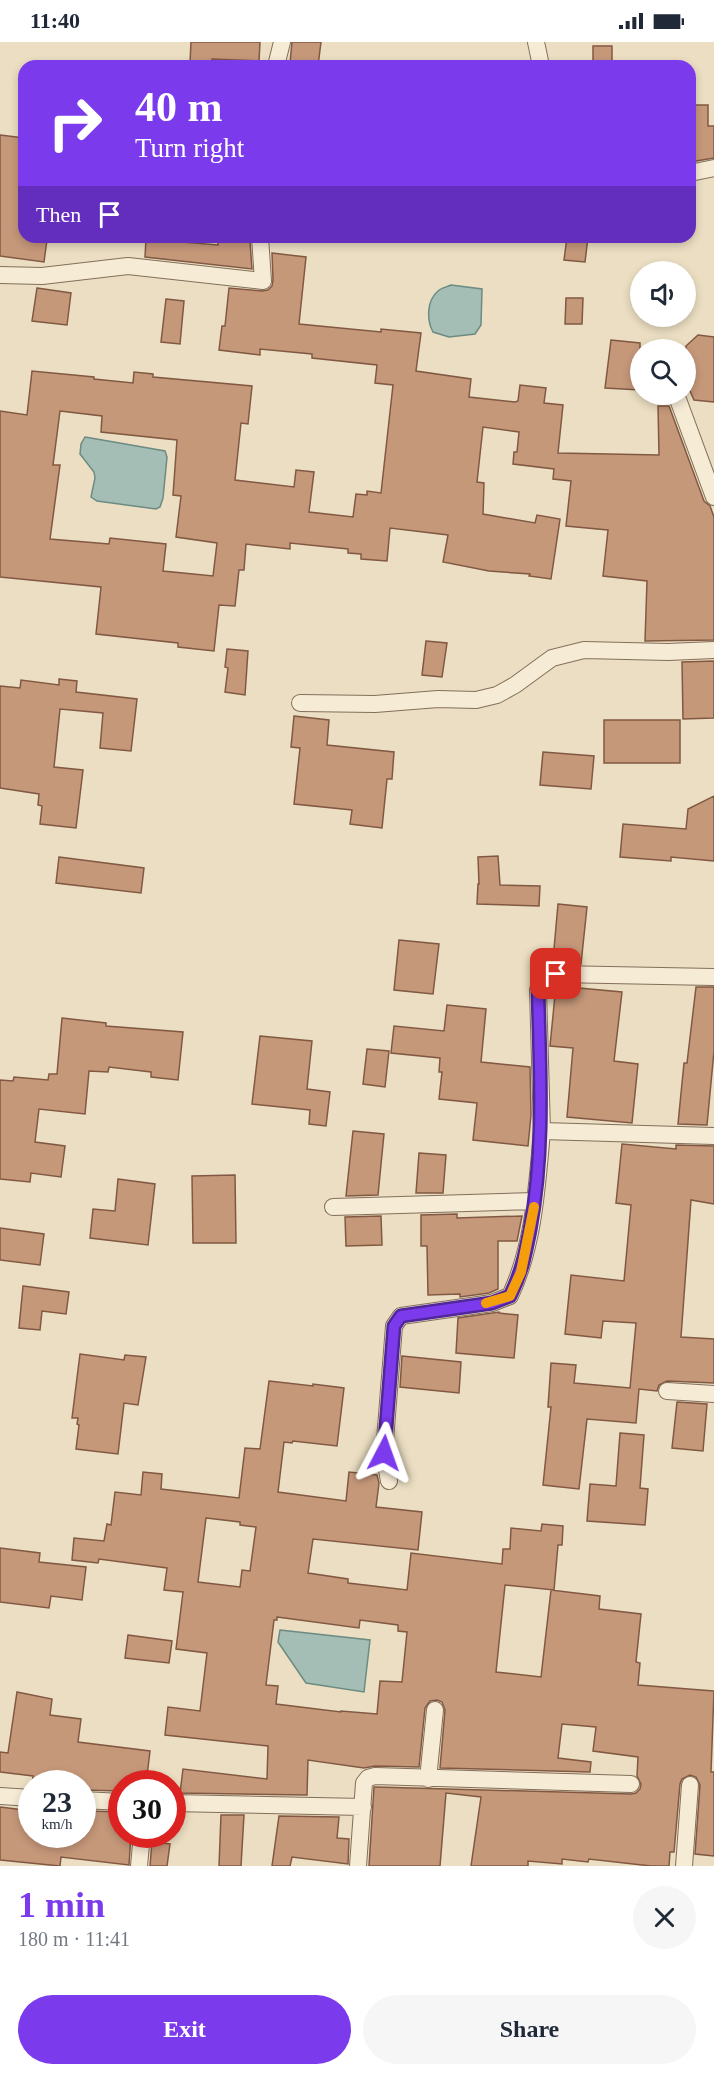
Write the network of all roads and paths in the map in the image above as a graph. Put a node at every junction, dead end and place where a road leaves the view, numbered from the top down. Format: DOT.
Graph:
graph roads {
  1 [pos="282,42"];
  2 [pos="536,42"];
  3 [pos="278,60"];
  4 [pos="540,60"];
  5 [pos="714,168"];
  6 [pos="696,172"];
  7 [pos="260,243"];
  8 [pos="0,274"];
  9 [pos="680,405"];
  10 [pos="714,497"];
  11 [pos="714,650"];
  12 [pos="300,703"];
  13 [pos="714,977"];
  14 [pos="542,1131"];
  15 [pos="714,1136"];
  16 [pos="536,1201"];
  17 [pos="333,1207"];
  18 [pos="667,1391"];
  19 [pos="714,1394"];
  20 [pos="389,1481"];
  21 [pos="435,1710"];
  22 [pos="428,1779"];
  23 [pos="631,1784"];
  24 [pos="690,1785"];
  25 [pos="0,1796"];
  26 [pos="18,1797"];
  27 [pos="186,1803"];
  28 [pos="363,1807"];
  29 [pos="141,1848"];
  30 [pos="139,1866"];
  31 [pos="358,1866"];
  32 [pos="684,1866"];
  1 -- 3 [label="street"];
  2 -- 4 [label="street"];
  5 -- 6 [label="street"];
  7 -- 8 [label="street"];
  9 -- 10 [label="street"];
  11 -- 12 [label="street"];
  13 -- 14 [label="street"];
  14 -- 15 [label="street"];
  14 -- 16 [label="street"];
  16 -- 17 [label="street"];
  16 -- 20 [label="street"];
  18 -- 19 [label="street"];
  21 -- 22 [label="street"];
  22 -- 23 [label="street"];
  22 -- 28 [label="street"];
  24 -- 32 [label="street"];
  25 -- 26 [label="street"];
  27 -- 28 [label="street"];
  28 -- 31 [label="street"];
  29 -- 30 [label="street"];
}
